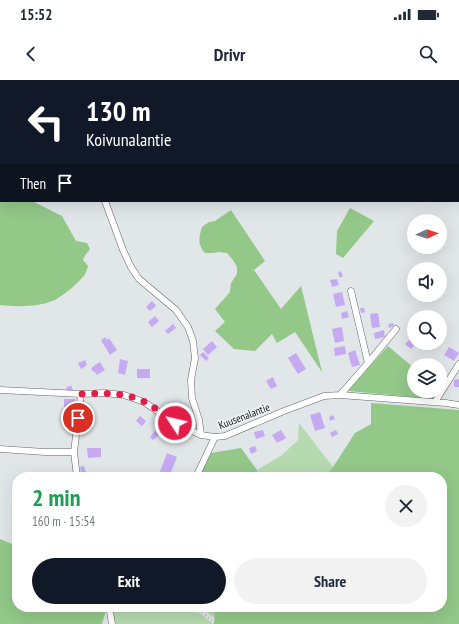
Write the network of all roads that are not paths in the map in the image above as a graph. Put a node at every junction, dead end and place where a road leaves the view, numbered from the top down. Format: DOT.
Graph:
graph roads {
  1 [pos="105,202"];
  2 [pos="351,291"];
  3 [pos="396,329"];
  4 [pos="368,363"];
  5 [pos="459,364"];
  6 [pos="0,390"];
  7 [pos="81,394"];
  8 [pos="340,394"];
  9 [pos="436,402"];
  10 [pos="459,405"];
  11 [pos="201,435"];
  12 [pos="215,437"];
  13 [pos="0,449"];
  14 [pos="74,452"];
  15 [pos="76,472"];
  16 [pos="198,472"];
  17 [pos="110,612"];
  18 [pos="112,624"];
  1 -- 11 [label="street"];
  2 -- 4 [label="street"];
  3 -- 4 [label="street"];
  4 -- 8 [label="street"];
  5 -- 9 [label="street"];
  6 -- 7 [label="street, Kuusenalantie"];
  7 -- 11 [label="street, Kuusenalantie"];
  7 -- 14 [label="street"];
  8 -- 9 [label="street, Kuusenalantie"];
  8 -- 12 [label="street, Kuusenalantie"];
  9 -- 10 [label="street, Kuusenalantie"];
  11 -- 12 [label="street, Kuusenalantie"];
  12 -- 16 [label="street"];
  13 -- 14 [label="street"];
  14 -- 15 [label="street"];
  17 -- 18 [label="street"];
}
